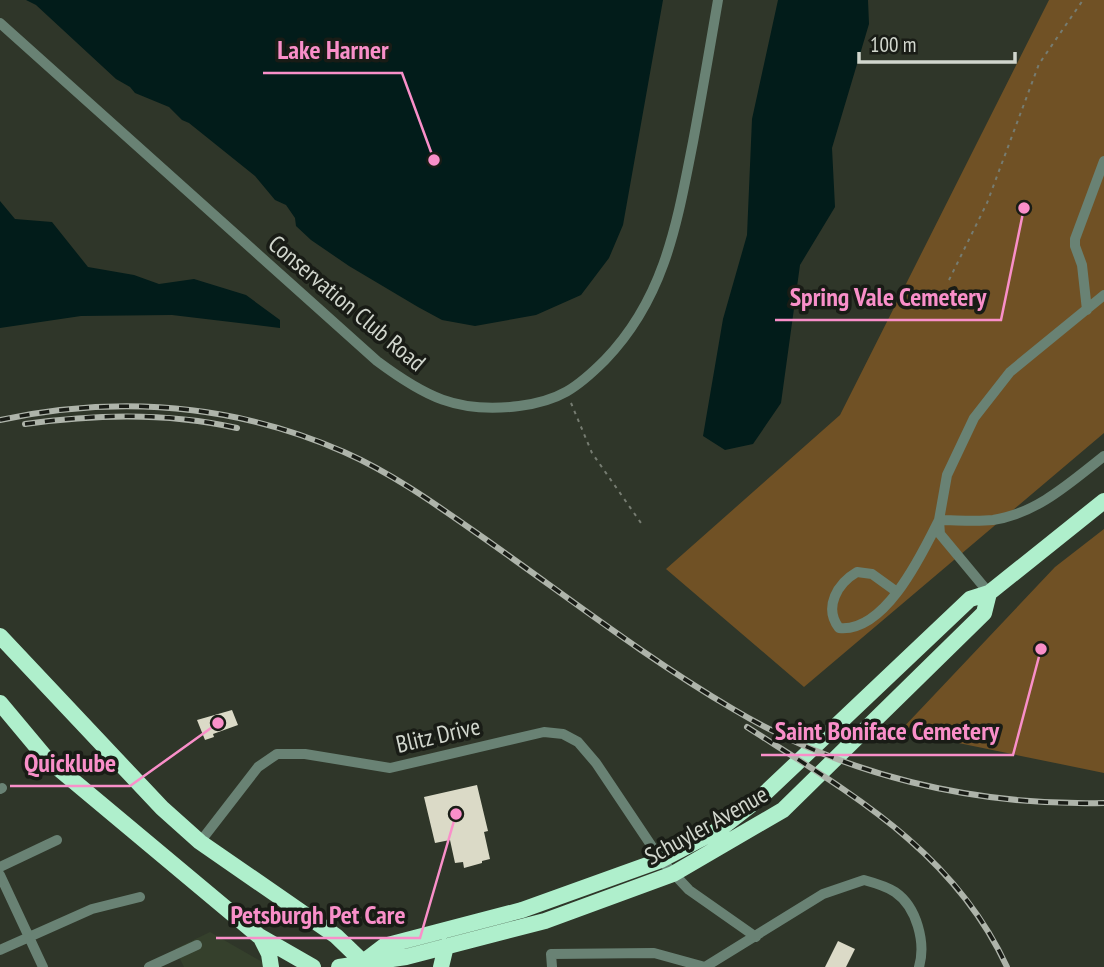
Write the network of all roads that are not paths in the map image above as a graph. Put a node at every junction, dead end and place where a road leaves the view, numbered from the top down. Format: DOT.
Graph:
graph roads {
  1 [pos="718,0"];
  2 [pos="0,23"];
  3 [pos="1104,161"];
  4 [pos="1104,295"];
  5 [pos="1087,310"];
  6 [pos="1104,456"];
  7 [pos="1104,501"];
  8 [pos="939,520"];
  9 [pos="897,592"];
  10 [pos="989,593"];
  11 [pos="0,636"];
  12 [pos="0,703"];
  13 [pos="57,841"];
  14 [pos="200,842"];
  15 [pos="661,860"];
  16 [pos="0,867"];
  17 [pos="673,874"];
  18 [pos="0,875"];
  19 [pos="140,897"];
  20 [pos="259,936"];
  21 [pos="29,937"];
  22 [pos="756,937"];
  23 [pos="197,945"];
  24 [pos="446,946"];
  25 [pos="0,950"];
  26 [pos="363,962"];
  27 [pos="43,967"];
  28 [pos="149,967"];
  29 [pos="271,967"];
  30 [pos="313,967"];
  31 [pos="339,967"];
  32 [pos="441,967"];
  33 [pos="552,967"];
  34 [pos="705,967"];
  35 [pos="919,967"];
  1 -- 2 [label="street, Conservation Club Road"];
  3 -- 5 [label="street"];
  4 -- 5 [label="street"];
  5 -- 8 [label="street"];
  6 -- 8 [label="street"];
  7 -- 10 [label="highway, Schuyler Avenue"];
  8 -- 9 [label="street"];
  8 -- 10 [label="street"];
  9 -- 9 [label="street"];
  10 -- 15 [label="highway, Schuyler Avenue"];
  10 -- 17 [label="highway, Schuyler Avenue"];
  11 -- 14 [label="highway"];
  12 -- 20 [label="highway"];
  13 -- 16 [label="street"];
  14 -- 15 [label="street, Blitz Drive"];
  14 -- 26 [label="highway"];
  15 -- 17 [label="street, Blitz Drive"];
  15 -- 26 [label="highway, Schuyler Avenue"];
  17 -- 22 [label="street, Blitz Drive"];
  17 -- 24 [label="highway, Schuyler Avenue"];
  18 -- 21 [label="street"];
  19 -- 21 [label="street"];
  20 -- 29 [label="highway"];
  20 -- 30 [label="highway"];
  21 -- 25 [label="street"];
  21 -- 27 [label="street"];
  22 -- 34 [label="street"];
  22 -- 35 [label="street"];
  23 -- 28 [label="street"];
  24 -- 26 [label="highway, Schuyler Avenue"];
  24 -- 32 [label="highway"];
  26 -- 31 [label="highway, Schuyler Avenue"];
  33 -- 34 [label="street"];
}
